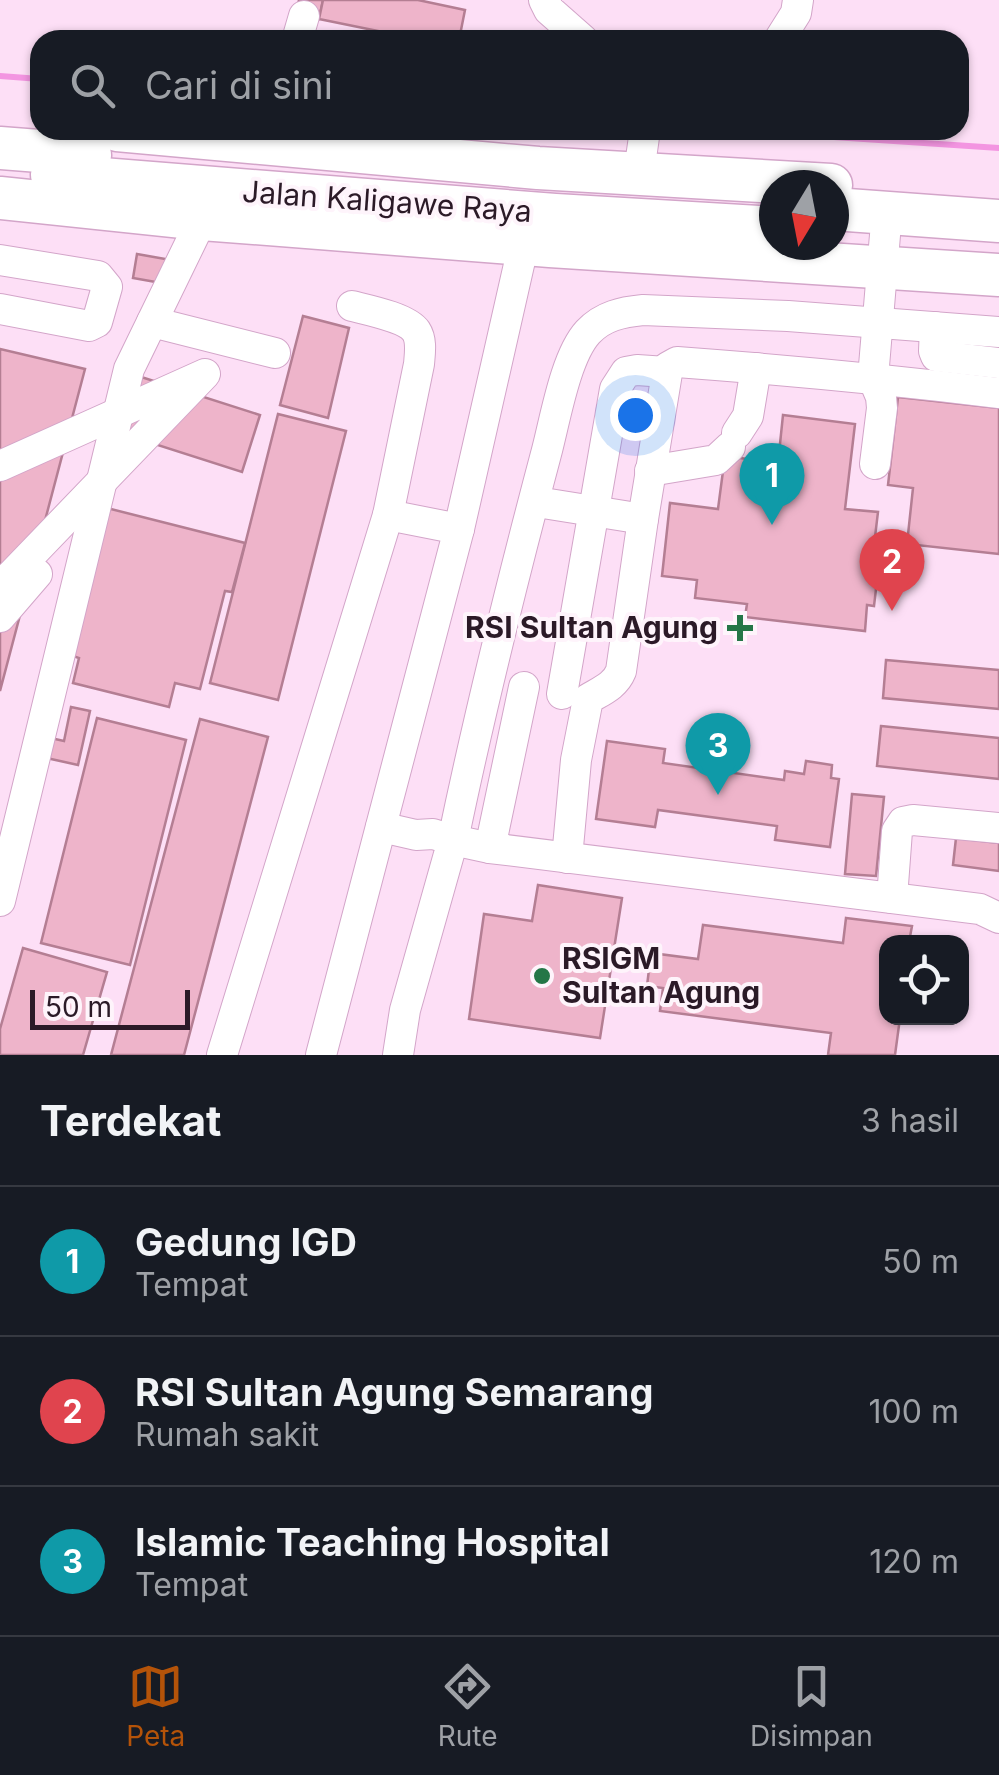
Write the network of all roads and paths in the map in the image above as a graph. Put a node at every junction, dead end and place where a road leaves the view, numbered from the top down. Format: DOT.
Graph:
graph roads {
  1 [pos="544,0"];
  2 [pos="798,0"];
  3 [pos="572,30"];
  4 [pos="785,30"];
  5 [pos="0,119"];
  6 [pos="30,122"];
  7 [pos="292,140"];
  8 [pos="644,140"];
  9 [pos="0,148"];
  10 [pos="640,168"];
  11 [pos="0,170"];
  12 [pos="759,178"];
  13 [pos="849,186"];
  14 [pos="999,196"];
  15 [pos="0,198"];
  16 [pos="532,203"];
  17 [pos="759,205"];
  18 [pos="849,210"];
  19 [pos="202,218"];
  20 [pos="999,221"];
  21 [pos="759,226"];
  22 [pos="849,238"];
  23 [pos="999,242"];
  24 [pos="884,251"];
  25 [pos="0,260"];
  26 [pos="999,275"];
  27 [pos="352,306"];
  28 [pos="0,309"];
  29 [pos="152,322"];
  30 [pos="878,323"];
  31 [pos="936,328"];
  32 [pos="999,332"];
  33 [pos="275,353"];
  34 [pos="999,363"];
  35 [pos="756,368"];
  36 [pos="666,372"];
  37 [pos="206,374"];
  38 [pos="873,378"];
  39 [pos="999,392"];
  40 [pos="875,464"];
  41 [pos="0,466"];
  42 [pos="650,471"];
  43 [pos="543,503"];
  44 [pos="594,512"];
  45 [pos="388,516"];
  46 [pos="643,519"];
  47 [pos="459,529"];
  48 [pos="0,586"];
  49 [pos="0,618"];
  50 [pos="575,697"];
  51 [pos="382,822"];
  52 [pos="999,828"];
  53 [pos="443,837"];
  54 [pos="490,848"];
  55 [pos="568,858"];
  56 [pos="892,898"];
  57 [pos="0,901"];
  58 [pos="999,918"];
  59 [pos="222,1055"];
  60 [pos="320,1055"];
  61 [pos="398,1055"];
  1 -- 3 [label="lane"];
  2 -- 4 [label="lane"];
  5 -- 6 [label="highway"];
  7 -- 16 [label="highway"];
  8 -- 10 [label="lane"];
  9 -- 16 [label="highway, Jalan Kaligawe Raya"];
  10 -- 12 [label="highway"];
  10 -- 16 [label="highway"];
  11 -- 16 [label="highway, Jalan Kaligawe Raya"];
  13 -- 14 [label="highway"];
  15 -- 19 [label="highway"];
  16 -- 17 [label="highway, Jalan Kaligawe Raya"];
  16 -- 19 [label="highway"];
  16 -- 21 [label="highway, Jalan Kaligawe Raya"];
  16 -- 24 [label="highway"];
  16 -- 47 [label="lane"];
  18 -- 20 [label="highway"];
  19 -- 29 [label="lane"];
  22 -- 24 [label="highway"];
  23 -- 24 [label="highway"];
  24 -- 26 [label="highway"];
  24 -- 30 [label="lane"];
  25 -- 28 [label="lane"];
  27 -- 45 [label="lane"];
  29 -- 33 [label="lane"];
  29 -- 57 [label="lane"];
  30 -- 31 [label="lane"];
  30 -- 38 [label="lane"];
  30 -- 53 [label="lane"];
  31 -- 32 [label="lane"];
  31 -- 34 [label="lane"];
  35 -- 36 [label="lane"];
  35 -- 38 [label="lane"];
  35 -- 42 [label="lane"];
  36 -- 42 [label="lane"];
  36 -- 44 [label="lane"];
  37 -- 41 [label="lane"];
  37 -- 48 [label="lane"];
  37 -- 49 [label="lane"];
  38 -- 39 [label="lane"];
  38 -- 40 [label="lane"];
  42 -- 46 [label="lane"];
  43 -- 44 [label="lane"];
  44 -- 46 [label="lane"];
  44 -- 50 [label="lane"];
  45 -- 47 [label="lane"];
  45 -- 59 [label="lane"];
  46 -- 50 [label="lane"];
  47 -- 51 [label="lane"];
  50 -- 54 [label="lane"];
  50 -- 55 [label="lane"];
  51 -- 53 [label="lane"];
  51 -- 60 [label="lane"];
  52 -- 56 [label="lane"];
  53 -- 54 [label="lane"];
  53 -- 61 [label="lane"];
  54 -- 55 [label="lane"];
  55 -- 56 [label="lane"];
  56 -- 58 [label="lane"];
}
